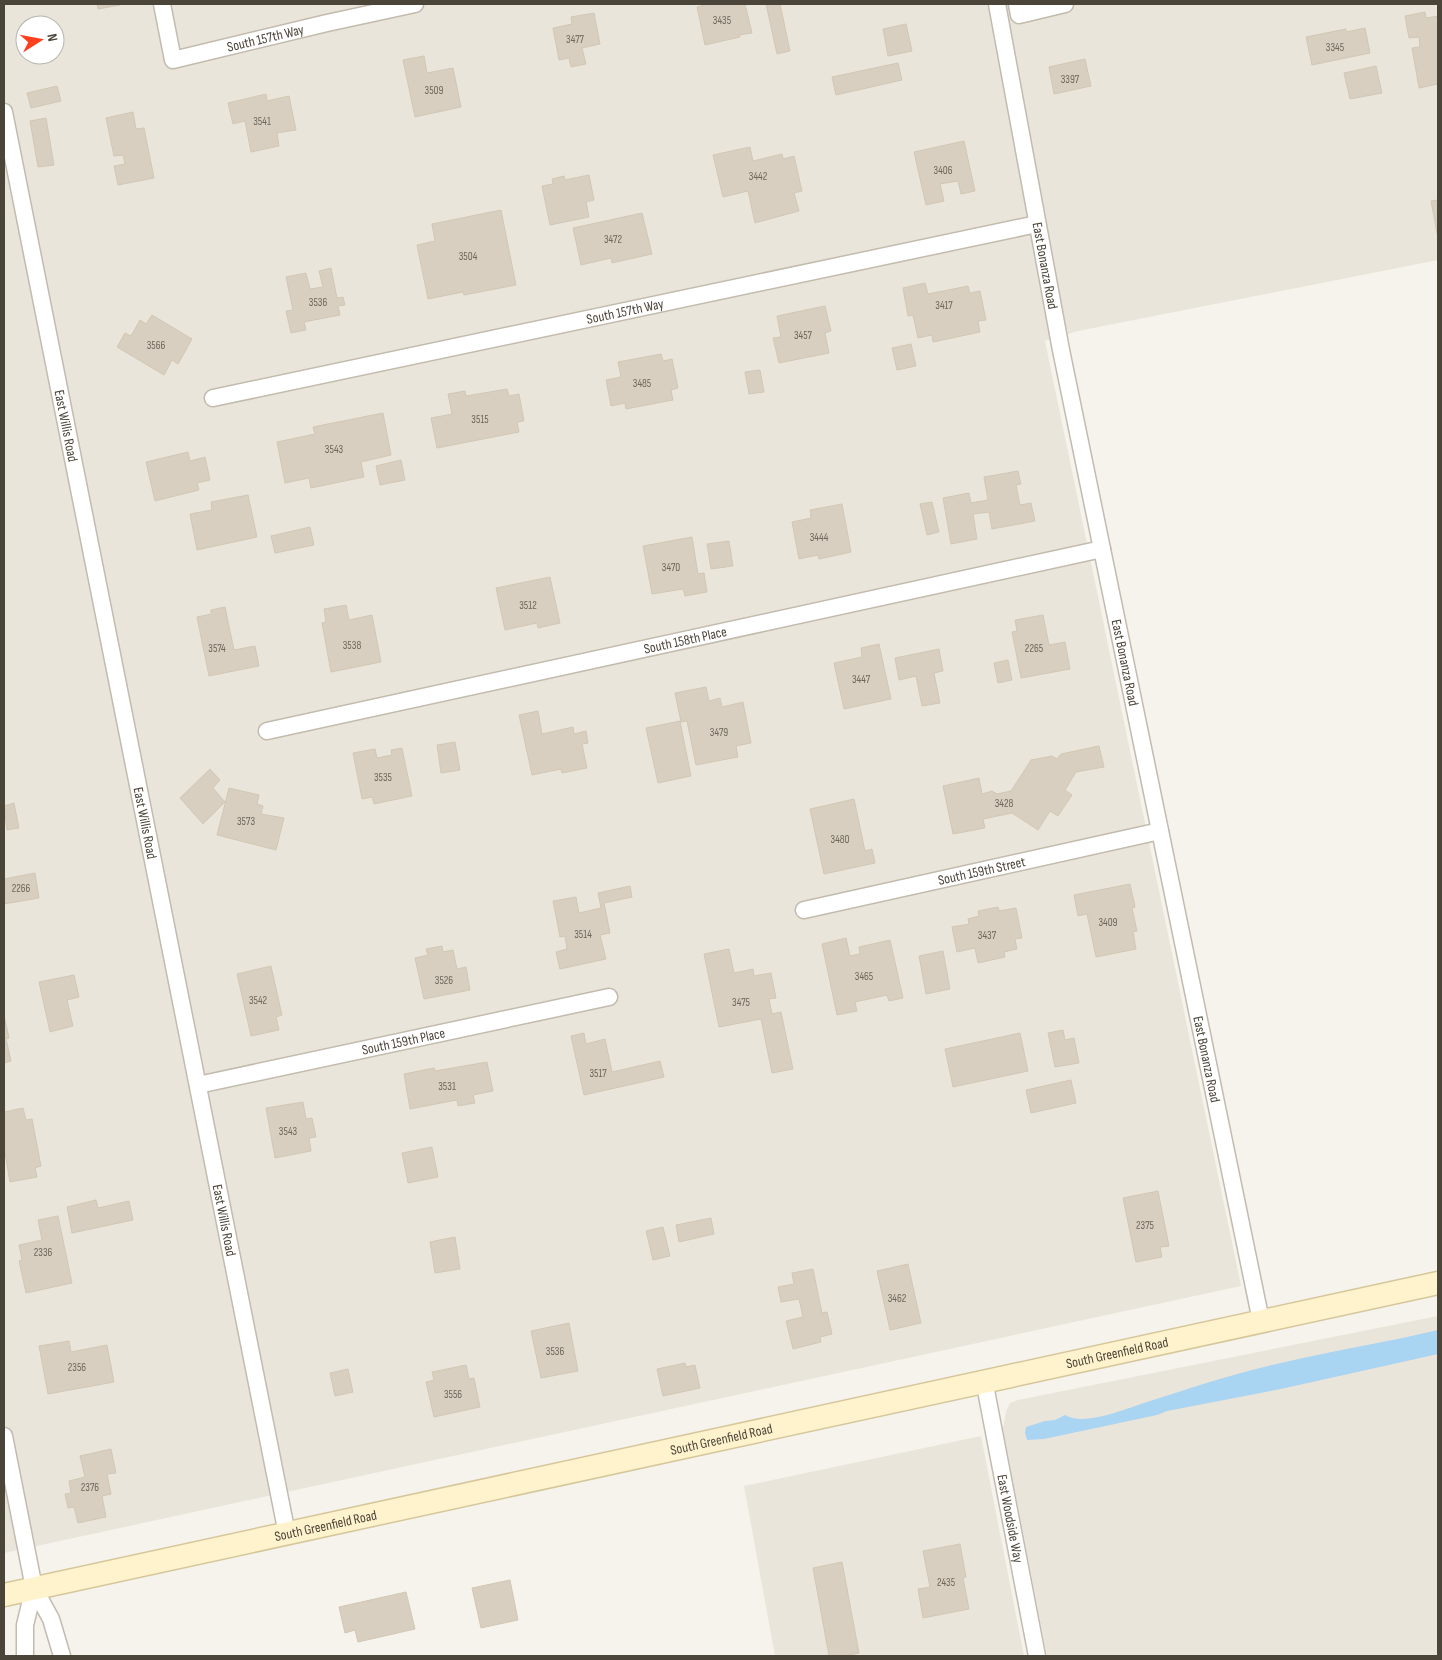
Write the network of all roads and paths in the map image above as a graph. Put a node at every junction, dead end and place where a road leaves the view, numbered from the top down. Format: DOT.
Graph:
graph roads {
  1 [pos="162,4"];
  2 [pos="414,4"];
  3 [pos="997,4"];
  4 [pos="1065,4"];
  5 [pos="1018,9"];
  6 [pos="4,112"];
  7 [pos="1037,224"];
  8 [pos="212,398"];
  9 [pos="1102,549"];
  10 [pos="267,731"];
  11 [pos="1160,830"];
  12 [pos="804,910"];
  13 [pos="608,997"];
  14 [pos="198,1084"];
  15 [pos="1438,1283"];
  16 [pos="1261,1321"];
  17 [pos="984,1380"];
  18 [pos="4,1436"];
  19 [pos="287,1534"];
  20 [pos="34,1588"];
  21 [pos="4,1595"];
  22 [pos="25,1656"];
  23 [pos="62,1656"];
  24 [pos="1037,1656"];
  1 -- 2 [label="street, South 157th Way"];
  3 -- 7 [label="street, East Bonanza Road"];
  4 -- 5 [label="street"];
  6 -- 14 [label="street, East Willis Road"];
  7 -- 8 [label="street, South 157th Way"];
  7 -- 9 [label="street, East Bonanza Road"];
  9 -- 10 [label="street, South 158th Place"];
  9 -- 11 [label="street, East Bonanza Road"];
  11 -- 12 [label="street, South 159th Street"];
  11 -- 16 [label="street, East Bonanza Road"];
  13 -- 14 [label="street, South 159th Place"];
  14 -- 19 [label="street, East Willis Road"];
  15 -- 16 [label="main road, South Greenfield Road"];
  16 -- 17 [label="main road, South Greenfield Road"];
  17 -- 19 [label="main road, South Greenfield Road"];
  17 -- 24 [label="street, East Woodside Way"];
  18 -- 20 [label="street"];
  19 -- 20 [label="main road, South Greenfield Road"];
  20 -- 21 [label="main road, South Greenfield Road"];
  20 -- 22 [label="street"];
  20 -- 23 [label="street"];
}
